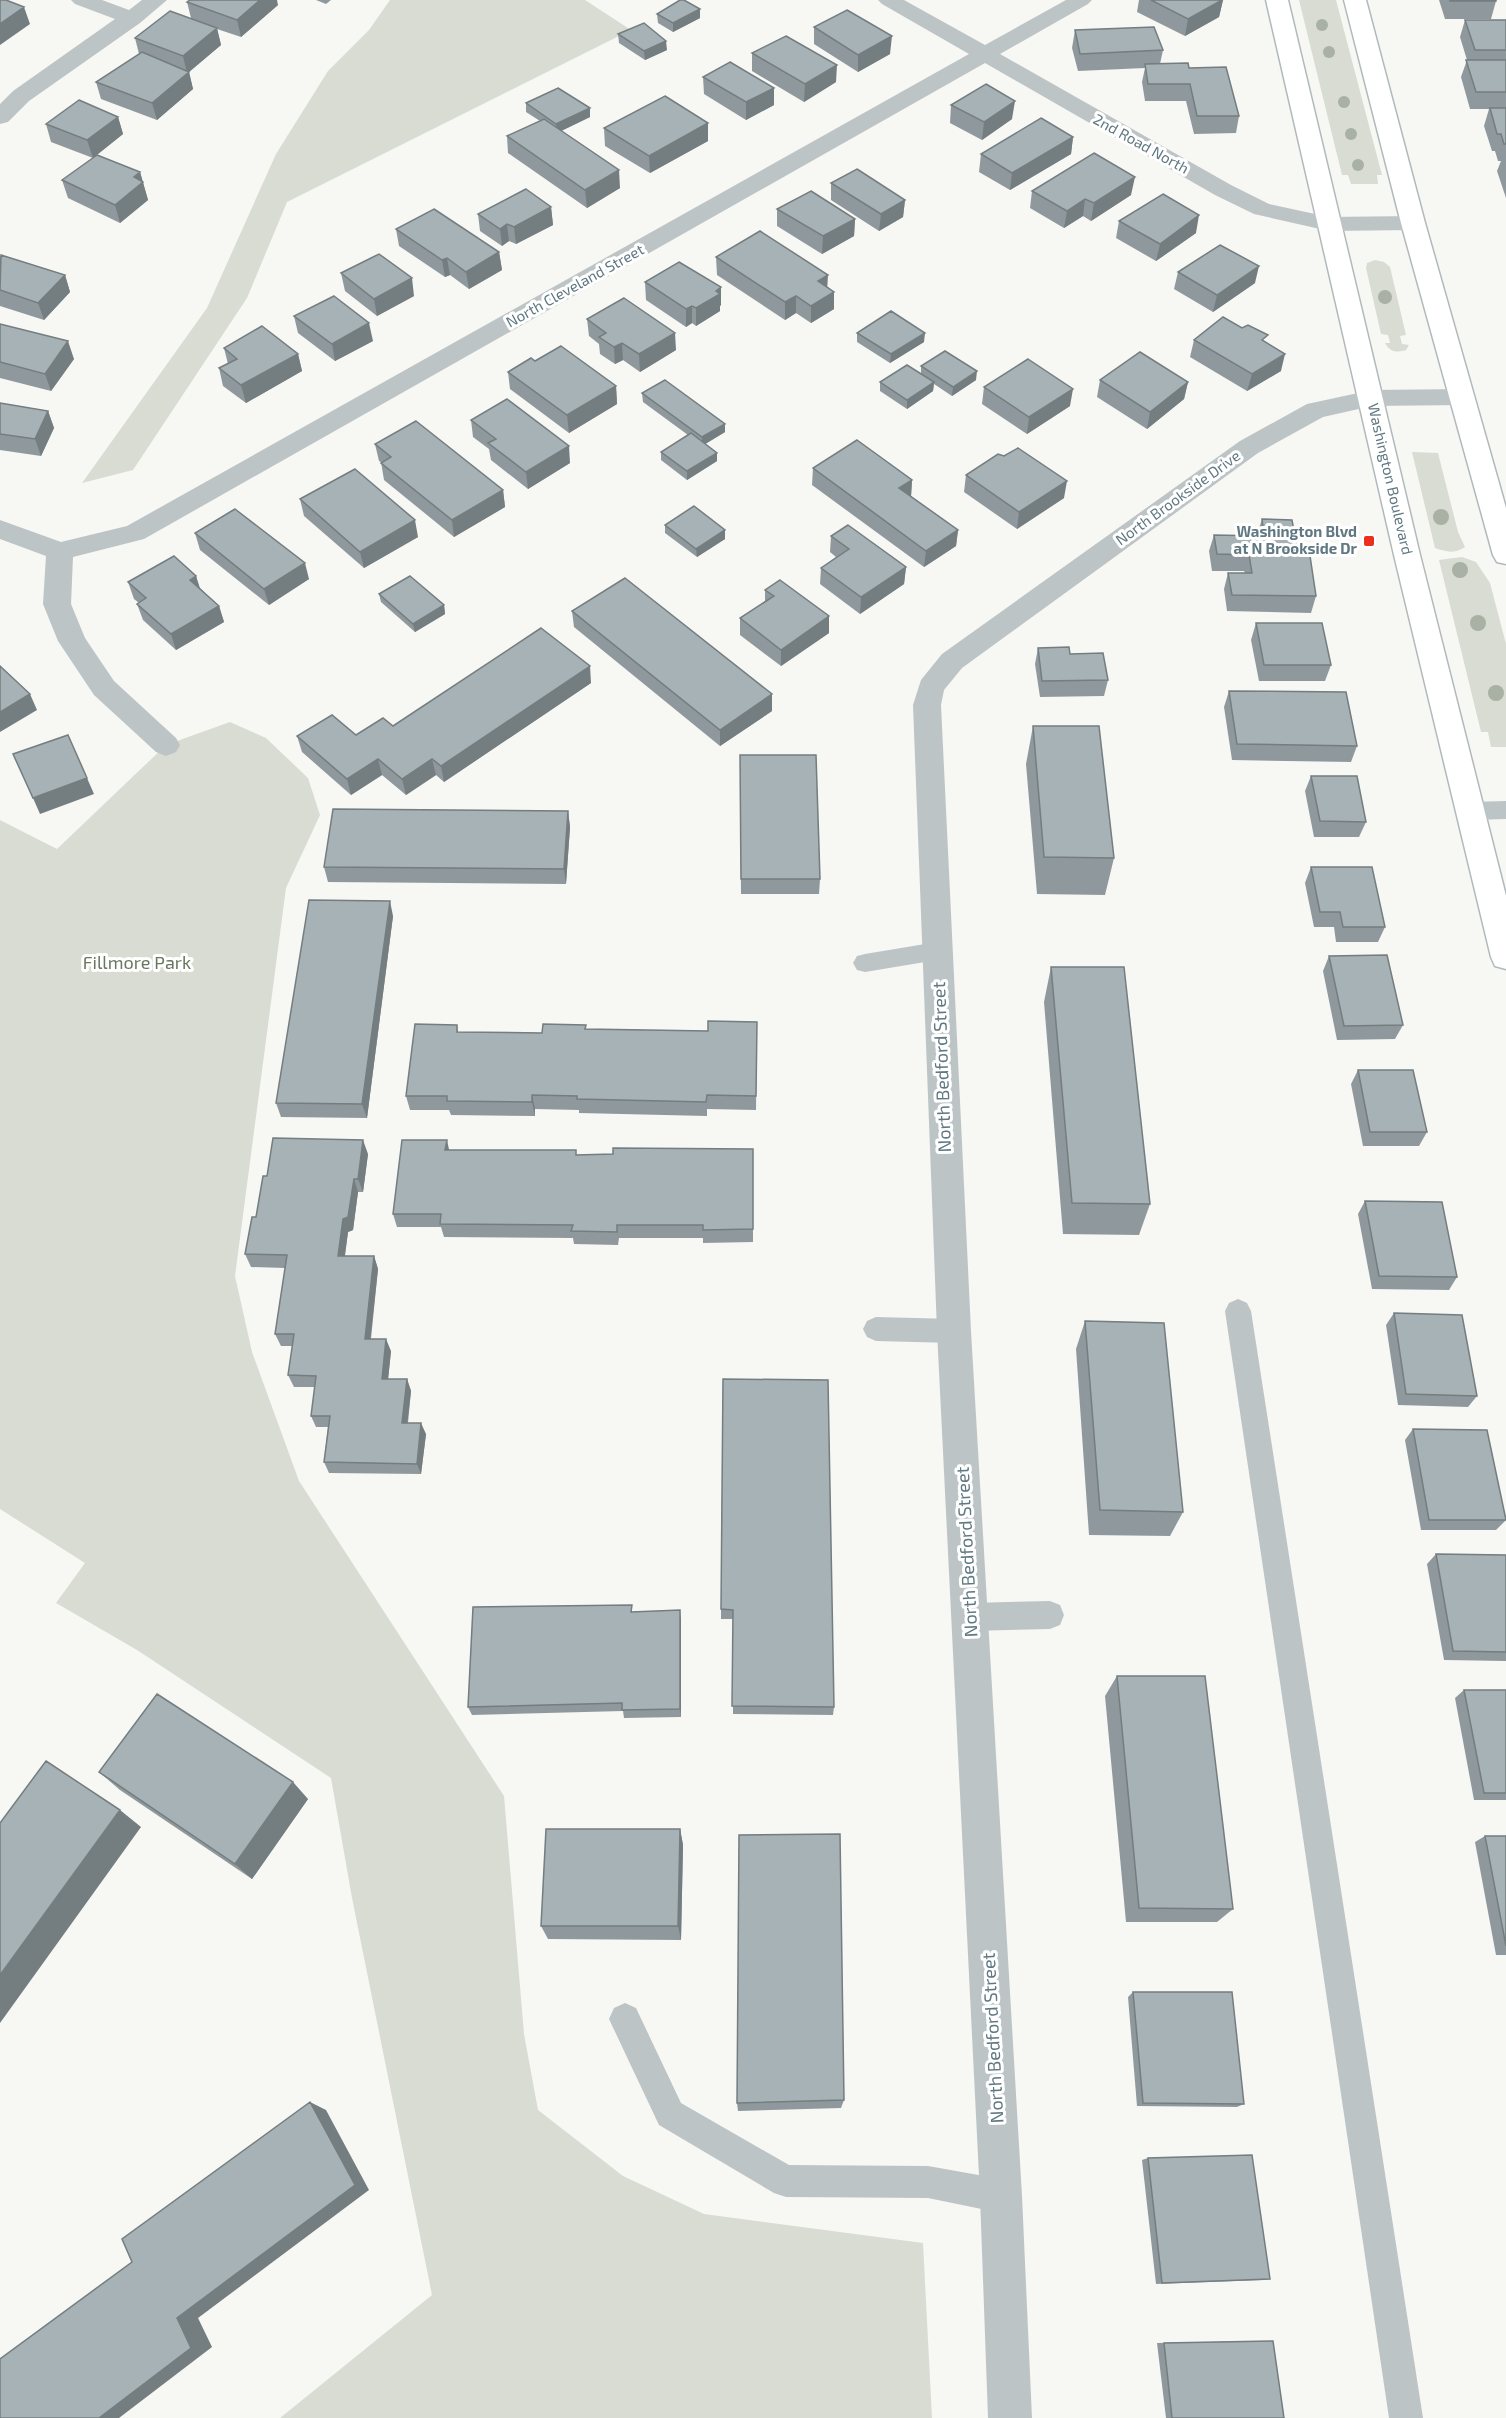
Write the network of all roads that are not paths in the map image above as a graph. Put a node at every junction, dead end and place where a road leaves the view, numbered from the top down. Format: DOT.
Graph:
graph roads {
  1 [pos="82,0"];
  2 [pos="156,0"];
  3 [pos="889,0"];
  4 [pos="1081,0"];
  5 [pos="1277,0"];
  6 [pos="1355,0"];
  7 [pos="132,18"];
  8 [pos="984,56"];
  9 [pos="0,117"];
  10 [pos="1413,223"];
  11 [pos="1329,224"];
  12 [pos="1463,397"];
  13 [pos="1372,399"];
  14 [pos="0,529"];
  15 [pos="60,551"];
  16 [pos="1506,555"];
  17 [pos="931,687"];
  18 [pos="166,745"];
  19 [pos="1506,810"];
  20 [pos="1470,811"];
  21 [pos="937,951"];
  22 [pos="1506,957"];
  23 [pos="865,963"];
  24 [pos="1238,1311"];
  25 [pos="876,1329"];
  26 [pos="954,1331"];
  27 [pos="1050,1615"];
  28 [pos="970,1617"];
  29 [pos="625,2019"];
  30 [pos="1001,2196"];
  31 [pos="1010,2418"];
  32 [pos="1406,2418"];
  1 -- 7 [label="street"];
  2 -- 7 [label="street"];
  3 -- 8 [label="street, 2nd Road North"];
  4 -- 8 [label="street, North Cleveland Street"];
  5 -- 11 [label="main road, Washington Boulevard"];
  6 -- 10 [label="main road"];
  7 -- 9 [label="street"];
  8 -- 11 [label="street, 2nd Road North"];
  8 -- 15 [label="street, North Cleveland Street"];
  10 -- 11 [label="street, 2nd Road North"];
  10 -- 12 [label="main road"];
  11 -- 13 [label="main road, Washington Boulevard"];
  12 -- 13 [label="street, North Brookside Drive"];
  12 -- 16 [label="main road"];
  13 -- 17 [label="street, North Brookside Drive"];
  13 -- 20 [label="main road, Washington Boulevard"];
  14 -- 15 [label="street"];
  15 -- 18 [label="street"];
  17 -- 21 [label="street, North Bedford Street"];
  19 -- 20 [label="lane"];
  20 -- 22 [label="main road, Washington Boulevard"];
  21 -- 23 [label="lane"];
  21 -- 26 [label="street, North Bedford Street"];
  24 -- 32 [label="lane"];
  25 -- 26 [label="lane"];
  26 -- 28 [label="street, North Bedford Street"];
  27 -- 28 [label="lane"];
  28 -- 30 [label="street, North Bedford Street"];
  29 -- 30 [label="lane"];
  30 -- 31 [label="street, North Bedford Street"];
}
